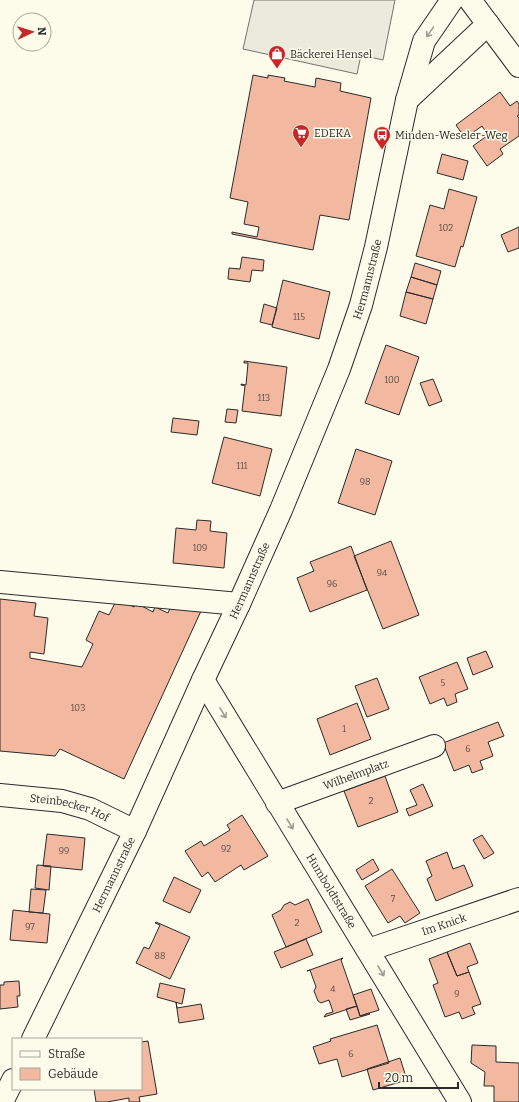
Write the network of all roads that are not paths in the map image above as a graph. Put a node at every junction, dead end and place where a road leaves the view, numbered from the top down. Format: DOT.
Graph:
graph roads {
  1 [pos="452,0"];
  2 [pos="470,0"];
  3 [pos="488,24"];
  4 [pos="519,66"];
  5 [pos="407,100"];
  6 [pos="0,582"];
  7 [pos="239,604"];
  8 [pos="203,680"];
  9 [pos="434,746"];
  10 [pos="0,795"];
  11 [pos="277,803"];
  12 [pos="135,831"];
  13 [pos="519,899"];
  14 [pos="368,950"];
  15 [pos="33,1038"];
  16 [pos="12,1082"];
  17 [pos="2,1102"];
  18 [pos="460,1102"];
  1 -- 5 [label="street, Hermannstraße, one-way"];
  2 -- 3 [label="street"];
  3 -- 4 [label="street"];
  3 -- 5 [label="street"];
  5 -- 7 [label="street, Hermannstraße"];
  6 -- 7 [label="street"];
  7 -- 8 [label="street, Hermannstraße"];
  8 -- 11 [label="street, Humboldtstraße, one-way"];
  8 -- 12 [label="street, Hermannstraße"];
  9 -- 11 [label="street, Wilhelmplatz"];
  10 -- 12 [label="street, Steinbecker Hof"];
  11 -- 14 [label="street, Humboldtstraße, one-way"];
  12 -- 15 [label="street, Hermannstraße"];
  13 -- 14 [label="street, Im Knick"];
  14 -- 18 [label="street, Humboldtstraße, one-way"];
  16 -- 17 [label="street"];
}
